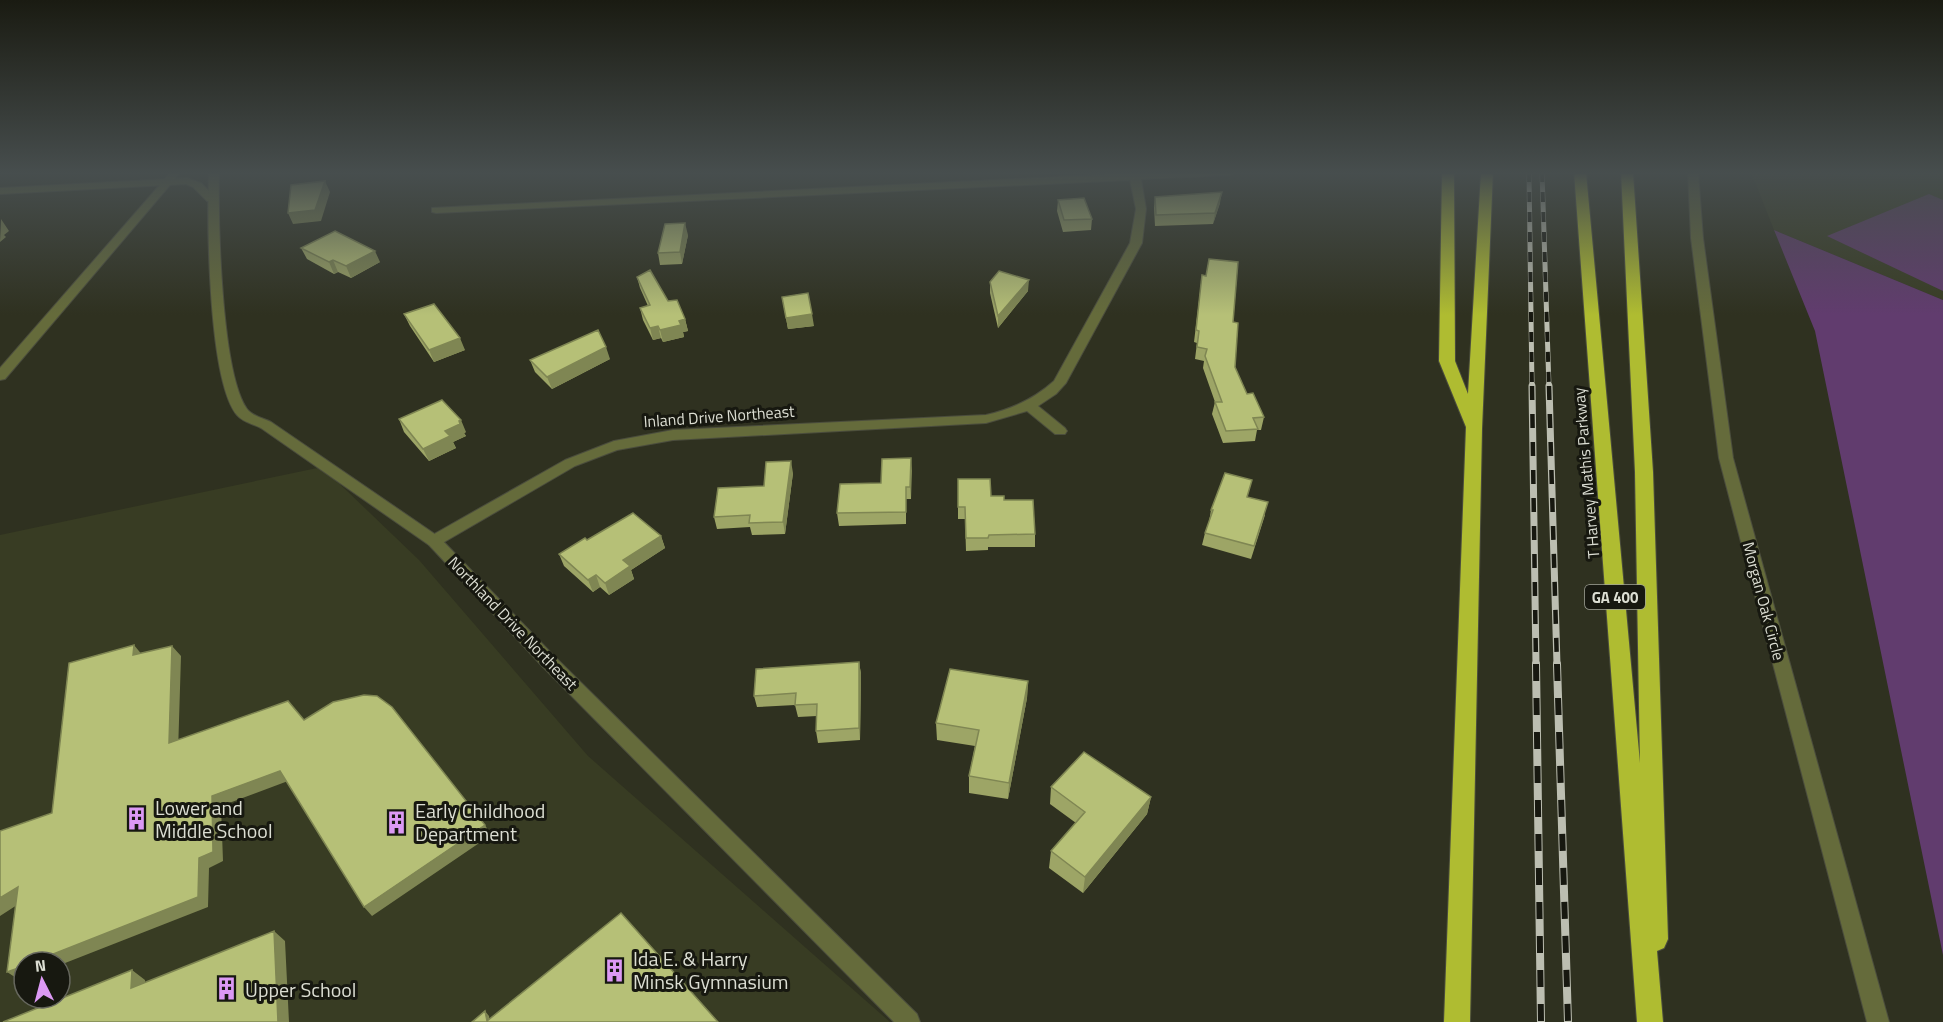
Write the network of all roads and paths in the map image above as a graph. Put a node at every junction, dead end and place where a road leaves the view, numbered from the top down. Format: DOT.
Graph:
graph roads {
  1 [pos="134,220"];
  2 [pos="213,220"];
  3 [pos="1139,220"];
  4 [pos="1448,220"];
  5 [pos="1485,220"];
  6 [pos="1584,220"];
  7 [pos="1630,220"];
  8 [pos="1696,220"];
  9 [pos="0,376"];
  10 [pos="1030,407"];
  11 [pos="1474,429"];
  12 [pos="1060,431"];
  13 [pos="434,541"];
  14 [pos="909,1022"];
  15 [pos="1457,1022"];
  16 [pos="1650,1022"];
  17 [pos="1657,1022"];
  18 [pos="1878,1022"];
  1 -- 9 [label="street"];
  2 -- 13 [label="street, Northland Drive Northeast"];
  3 -- 10 [label="street, Inland Drive Northeast"];
  4 -- 11 [label="highway"];
  5 -- 11 [label="highway"];
  6 -- 16 [label="highway, T Harvey Mathis Parkway / GA 400"];
  7 -- 17 [label="highway"];
  8 -- 18 [label="street, Morgan Oak Circle"];
  10 -- 12 [label="street"];
  10 -- 13 [label="street, Inland Drive Northeast"];
  11 -- 15 [label="highway"];
  13 -- 14 [label="street, Northland Drive Northeast"];
}
